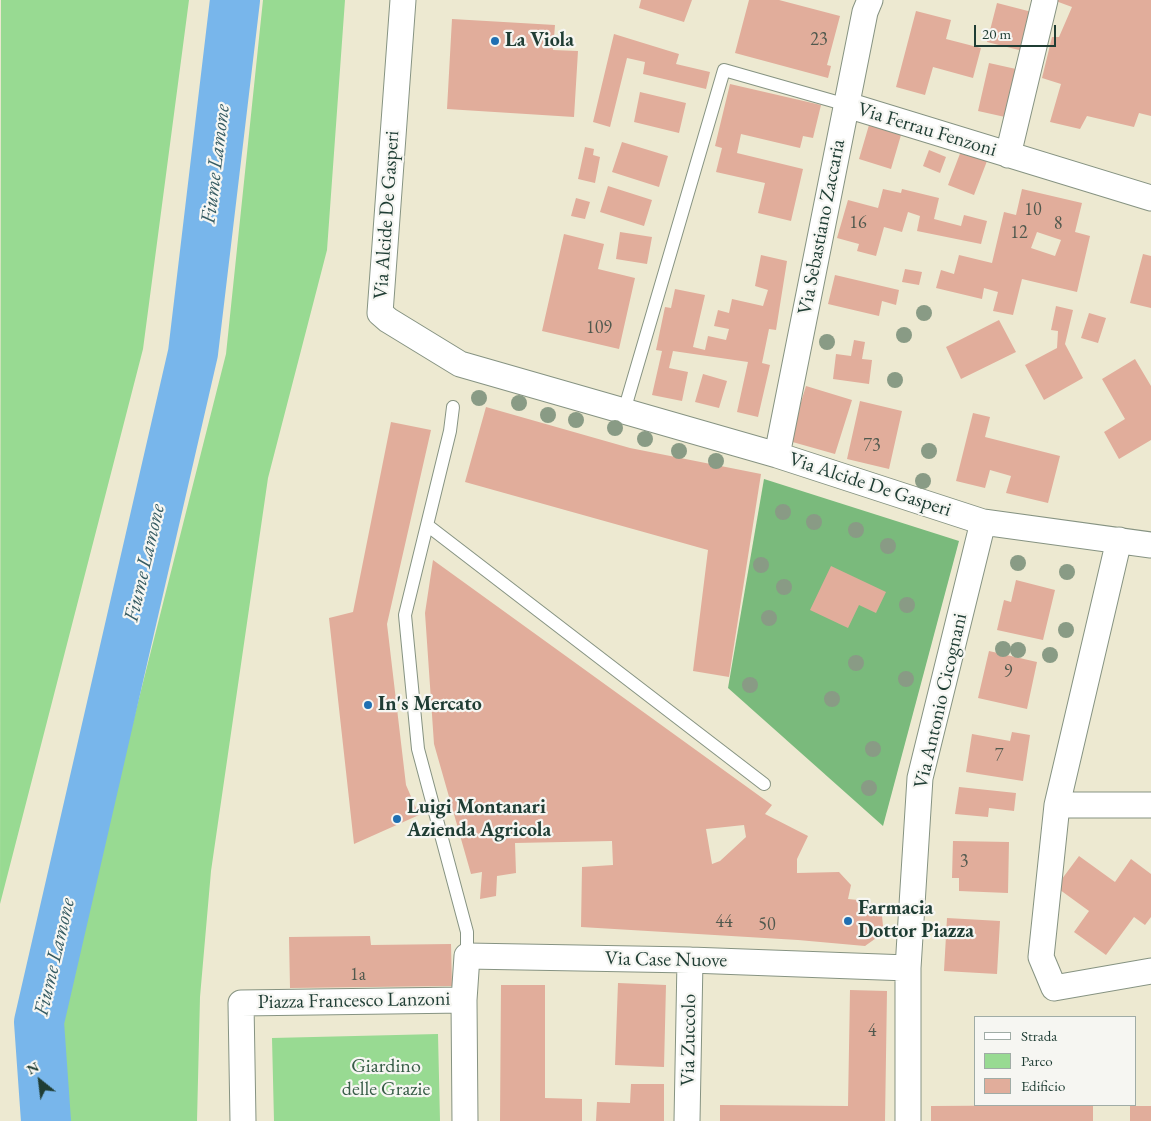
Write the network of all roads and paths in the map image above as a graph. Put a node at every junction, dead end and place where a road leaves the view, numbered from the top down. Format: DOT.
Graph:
graph roads {
  1 [pos="403,0"];
  2 [pos="870,0"];
  3 [pos="1046,0"];
  4 [pos="846,105"];
  5 [pos="1008,155"];
  6 [pos="1151,198"];
  7 [pos="453,407"];
  8 [pos="624,411"];
  9 [pos="777,455"];
  10 [pos="983,522"];
  11 [pos="427,524"];
  12 [pos="1119,540"];
  13 [pos="1151,545"];
  14 [pos="764,784"];
  15 [pos="1151,805"];
  16 [pos="1056,806"];
  17 [pos="467,956"];
  18 [pos="690,960"];
  19 [pos="908,968"];
  20 [pos="1151,971"];
  21 [pos="464,1000"];
  22 [pos="242,1121"];
  23 [pos="465,1121"];
  24 [pos="687,1121"];
  25 [pos="908,1121"];
  1 -- 8 [label="street, Via Alcide De Gasperi"];
  2 -- 4 [label="street, Via Sebastiano Zaccaria"];
  3 -- 5 [label="street, Via Ferrau Fenzoni"];
  4 -- 5 [label="street, Via Ferrau Fenzoni"];
  4 -- 8 [label="lane"];
  4 -- 9 [label="street, Via Sebastiano Zaccaria"];
  5 -- 6 [label="street, Via Ferrau Fenzoni"];
  7 -- 11 [label="lane"];
  8 -- 9 [label="street, Via Alcide De Gasperi"];
  9 -- 10 [label="street, Via Alcide De Gasperi"];
  10 -- 12 [label="street, Via Alcide De Gasperi"];
  10 -- 19 [label="street, Via Antonio Cicognani"];
  11 -- 14 [label="lane"];
  11 -- 17 [label="lane"];
  12 -- 13 [label="street, Via Alcide De Gasperi"];
  12 -- 16 [label="street"];
  15 -- 16 [label="street"];
  16 -- 20 [label="street"];
  17 -- 18 [label="street, Via Case Nuove"];
  17 -- 21 [label="street"];
  18 -- 19 [label="street, Via Case Nuove"];
  18 -- 24 [label="street, Via Zuccolo"];
  19 -- 25 [label="street, Via Antonio Cicognani"];
  21 -- 22 [label="street, Piazza Francesco Lanzoni"];
  21 -- 23 [label="street, Piazza Francesco Lanzoni"];
}
